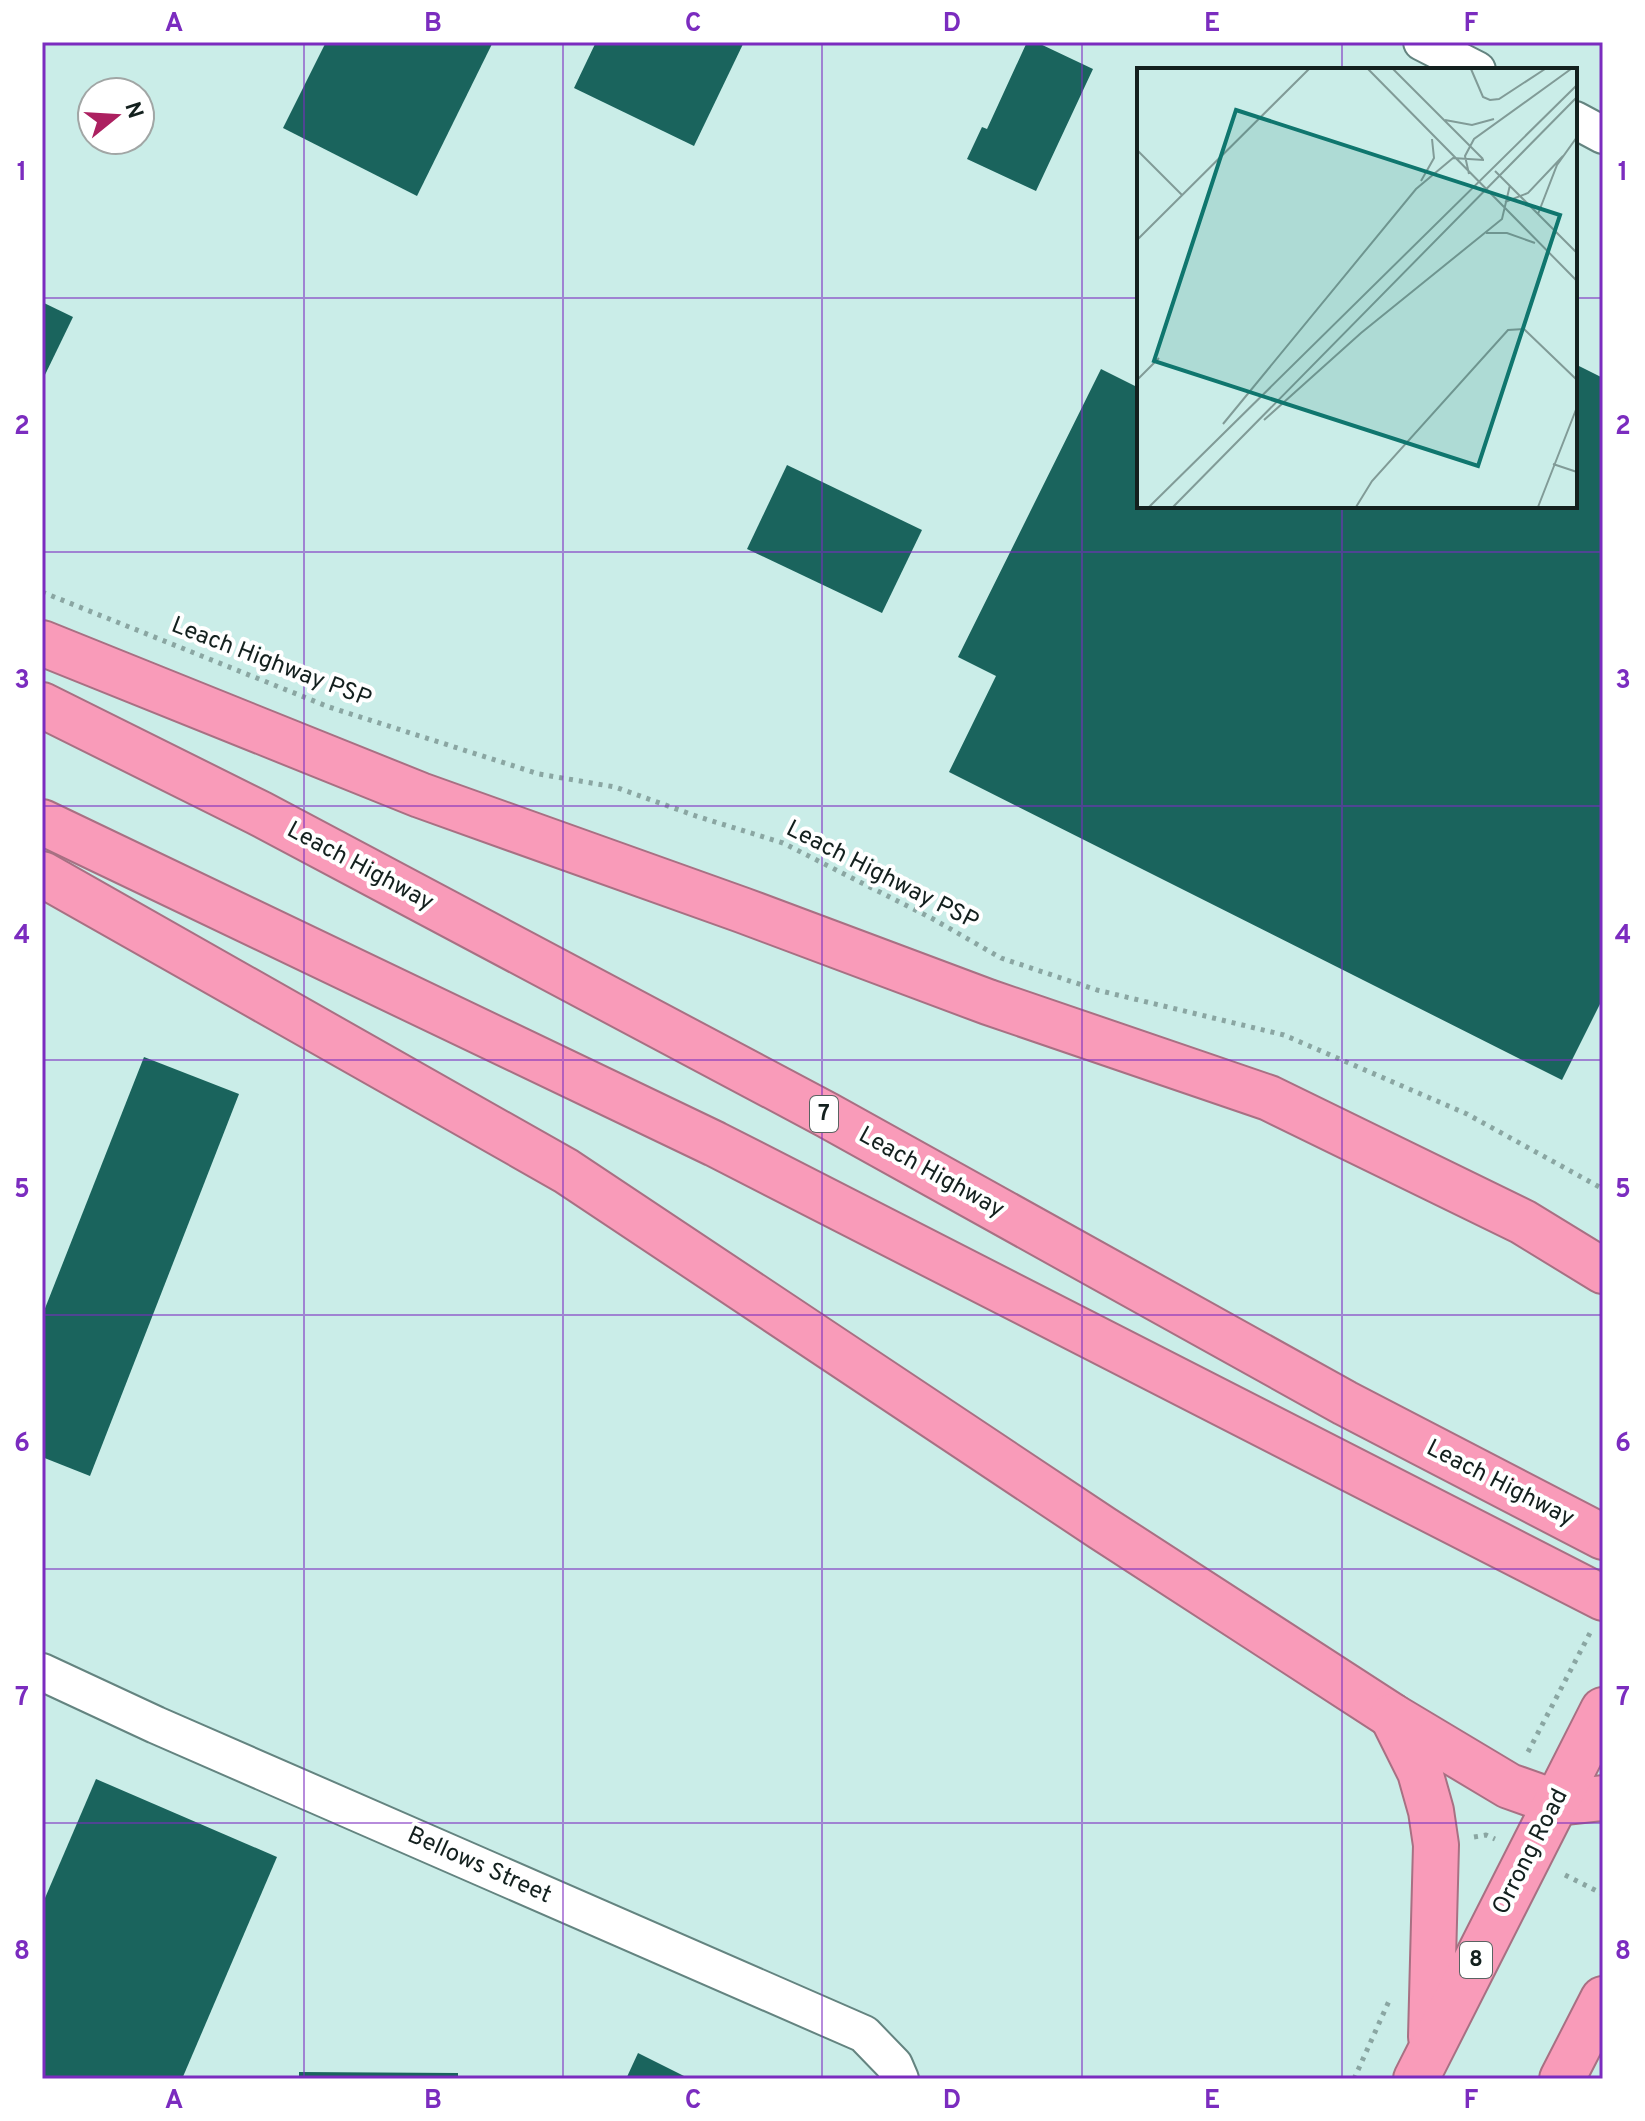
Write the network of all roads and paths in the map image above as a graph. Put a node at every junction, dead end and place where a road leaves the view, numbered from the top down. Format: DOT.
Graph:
graph roads {
  1 [pos="1422,42"];
  2 [pos="1473,68"];
  3 [pos="1577,121"];
  4 [pos="1603,135"];
  5 [pos="42,592"];
  6 [pos="42,643"];
  7 [pos="42,705"];
  8 [pos="42,822"];
  9 [pos="42,874"];
  10 [pos="1603,1189"];
  11 [pos="1523,1222"];
  12 [pos="1603,1238"];
  13 [pos="1603,1271"];
  14 [pos="1601,1537"];
  15 [pos="1590,1604"];
  16 [pos="42,1672"];
  17 [pos="1603,1710"];
  18 [pos="1392,1716"];
  19 [pos="1509,1786"];
  20 [pos="1603,1798"];
  21 [pos="1557,1803"];
  22 [pos="1486,1835"];
  23 [pos="1603,1999"];
  24 [pos="1424,2064"];
  25 [pos="900,2079"];
  26 [pos="1562,2079"];
  1 -- 2 [label="street"];
  3 -- 4 [label="street"];
  5 -- 10 [label="path, Leach Highway PSP"];
  6 -- 11 [label="highway"];
  7 -- 14 [label="highway, Leach Highway / 7"];
  8 -- 15 [label="highway"];
  9 -- 18 [label="highway"];
  11 -- 12 [label="highway"];
  11 -- 13 [label="highway"];
  15 -- 19 [label="path"];
  16 -- 25 [label="street, Bellows Street"];
  17 -- 21 [label="highway, Orrong Road / 8"];
  18 -- 19 [label="highway"];
  18 -- 24 [label="highway"];
  19 -- 21 [label="highway"];
  19 -- 22 [label="path"];
  20 -- 21 [label="highway"];
  21 -- 24 [label="highway, Orrong Road / 8"];
  23 -- 26 [label="highway"];
}
